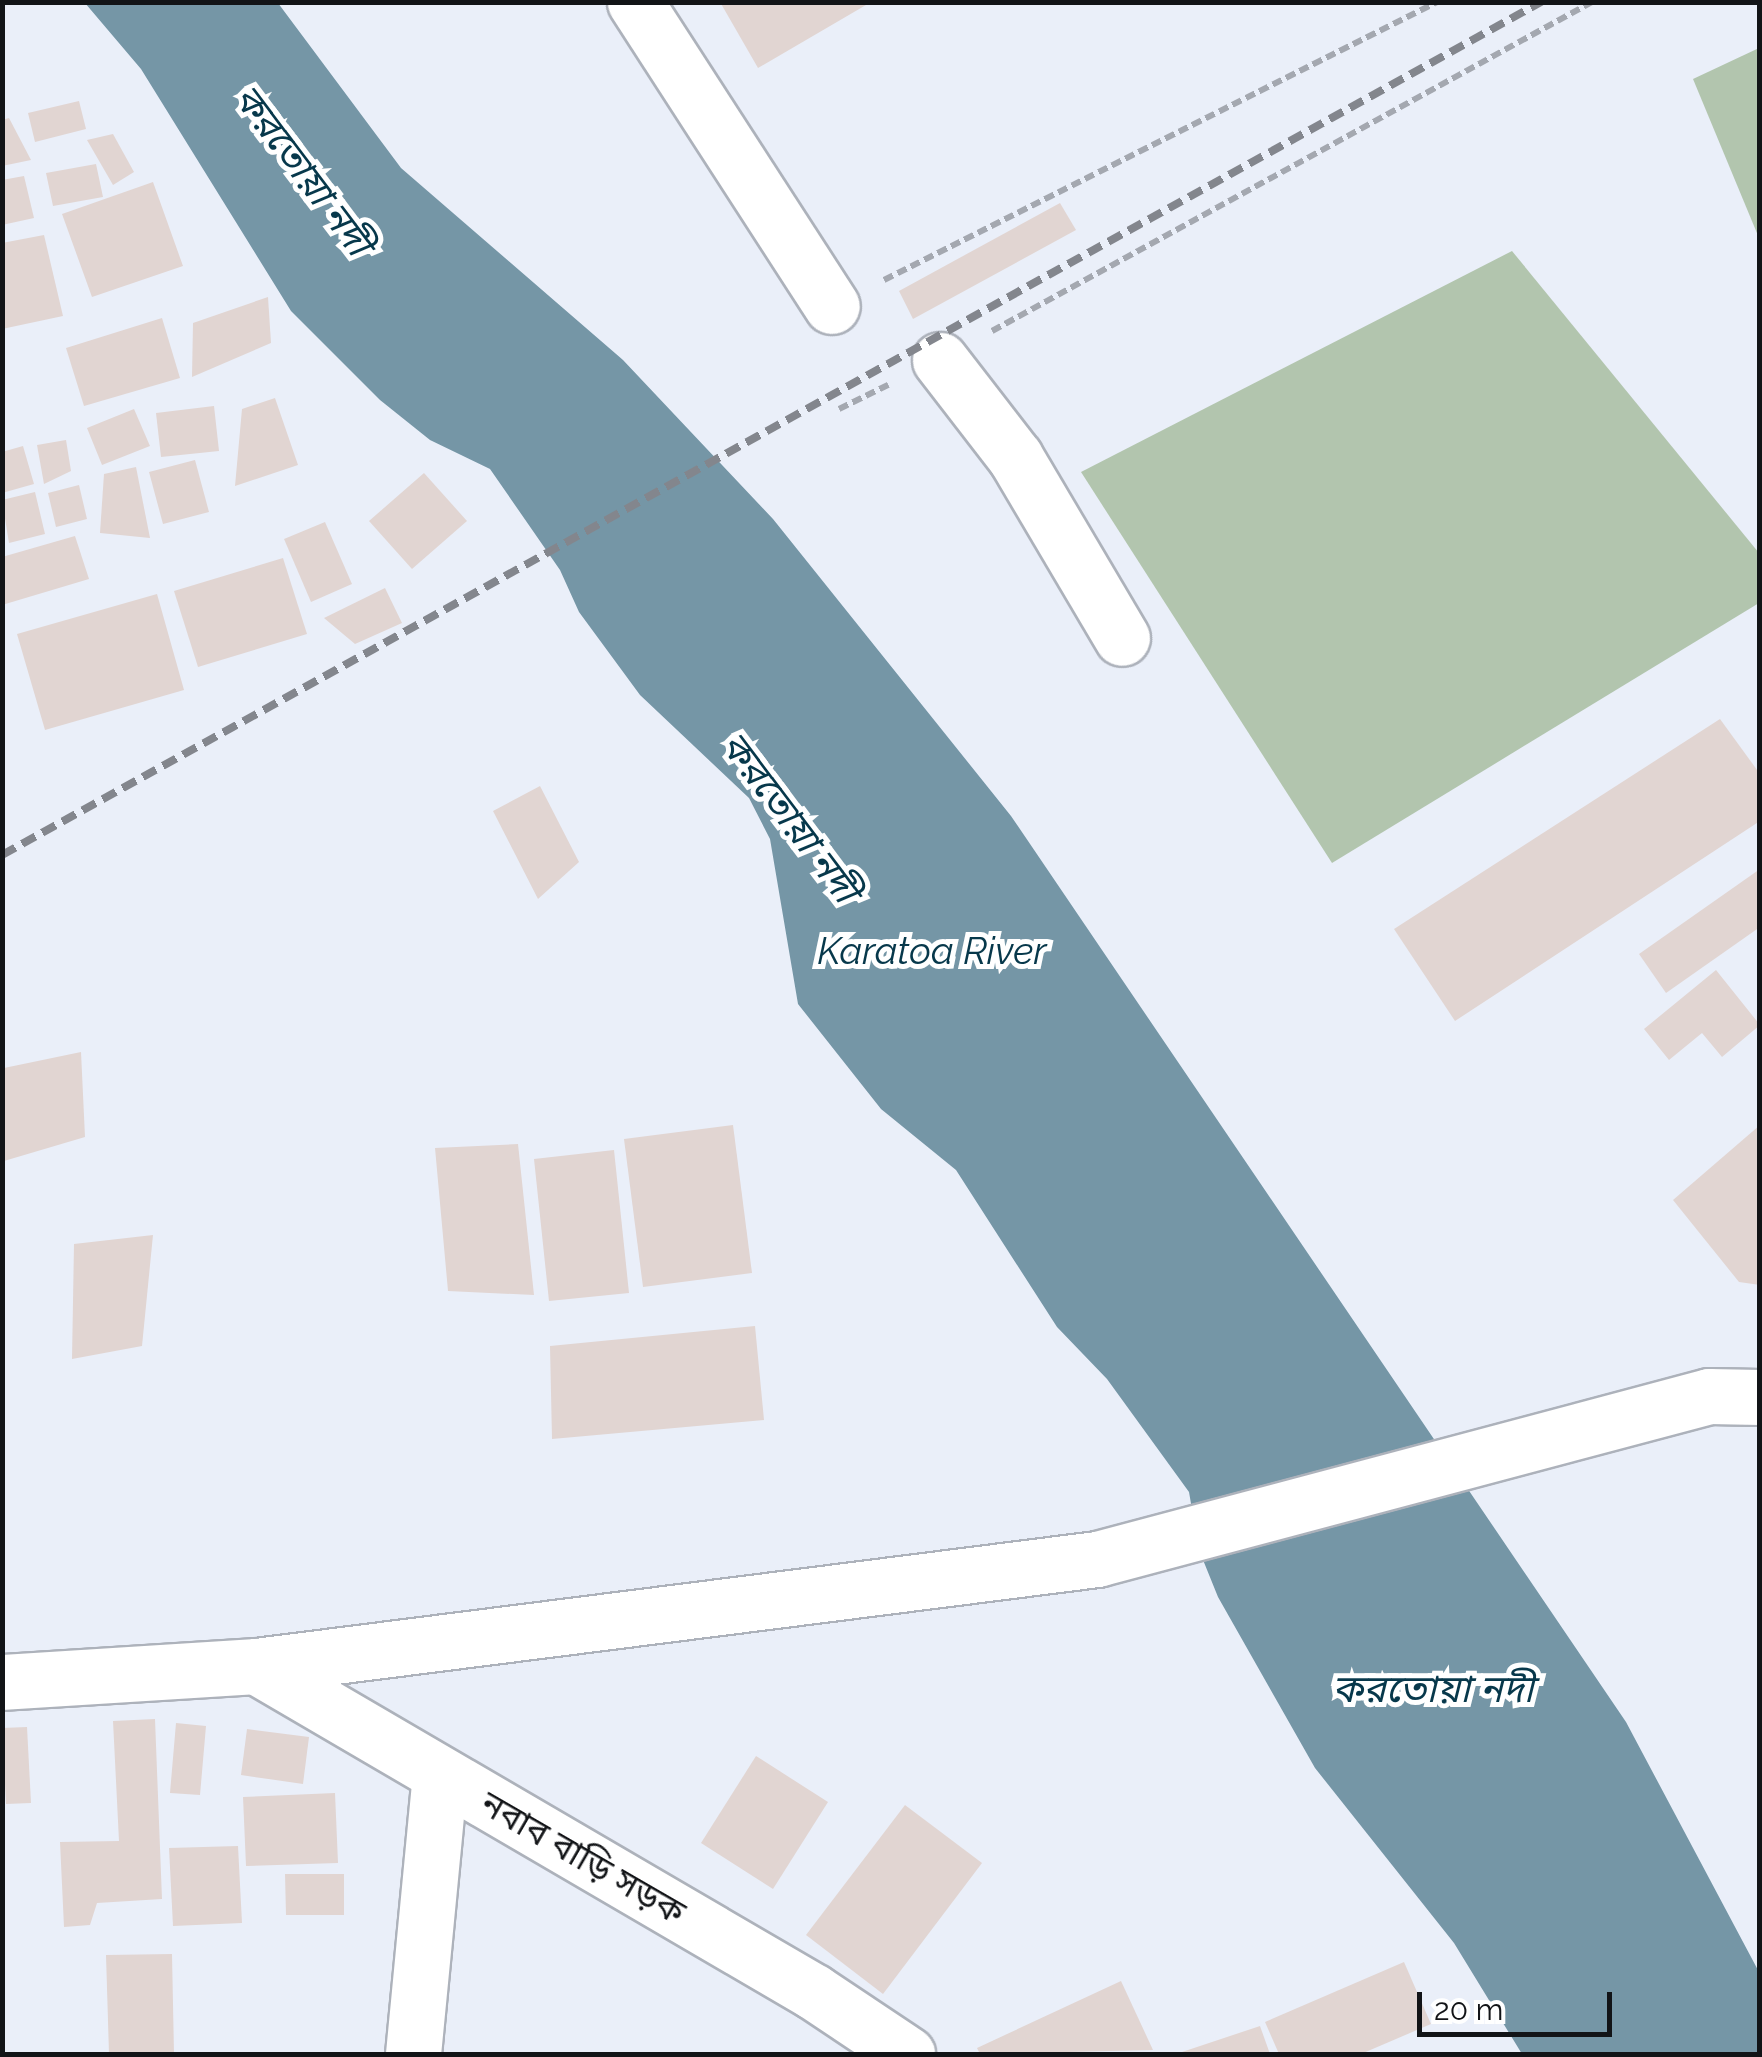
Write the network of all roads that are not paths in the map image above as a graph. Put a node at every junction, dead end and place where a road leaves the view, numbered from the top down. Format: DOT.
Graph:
graph roads {
  1 [pos="634,2"];
  2 [pos="832,306"];
  3 [pos="940,360"];
  4 [pos="1122,638"];
  5 [pos="1734,1397"];
  6 [pos="256,1666"];
  7 [pos="2,1682"];
  8 [pos="440,1775"];
  9 [pos="414,2054"];
  10 [pos="907,2054"];
  1 -- 2 [label="street"];
  3 -- 4 [label="street"];
  5 -- 6 [label="street"];
  6 -- 7 [label="street"];
  6 -- 8 [label="street, নবাব বাড়ি সড়ক"];
  8 -- 9 [label="street"];
  8 -- 10 [label="street, নবাব বাড়ি সড়ক"];
}
